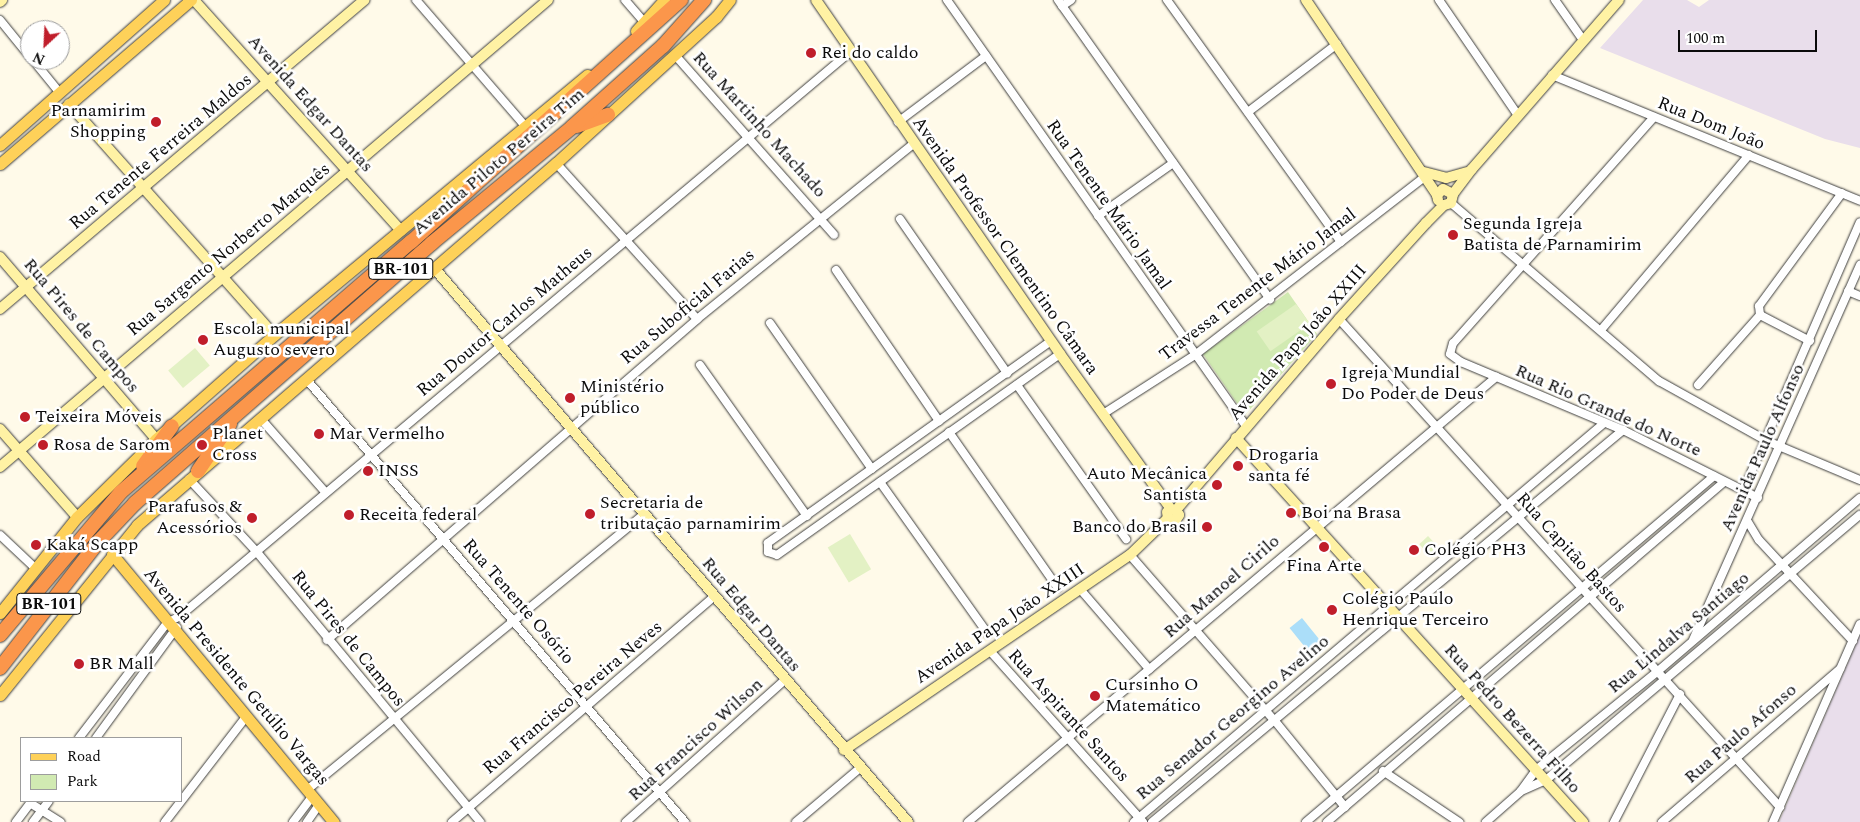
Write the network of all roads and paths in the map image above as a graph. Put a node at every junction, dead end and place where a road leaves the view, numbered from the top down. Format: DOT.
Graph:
graph roads {
  1 [pos="164,0"];
  2 [pos="190,0"];
  3 [pos="194,0"];
  4 [pos="365,0"];
  5 [pos="416,0"];
  6 [pos="548,0"];
  7 [pos="625,0"];
  8 [pos="664,0"];
  9 [pos="681,0"];
  10 [pos="704,0"];
  11 [pos="730,0"];
  12 [pos="816,0"];
  13 [pos="947,0"];
  14 [pos="1071,0"];
  15 [pos="1167,0"];
  16 [pos="1306,0"];
  17 [pos="1439,0"];
  18 [pos="1555,0"];
  19 [pos="1619,0"];
  20 [pos="1060,3"];
  21 [pos="0,20"];
  22 [pos="645,23"];
  23 [pos="1584,40"];
  24 [pos="1337,44"];
  25 [pos="20,45"];
  26 [pos="850,52"];
  27 [pos="675,55"];
  28 [pos="986,56"];
  29 [pos="472,63"];
  30 [pos="41,70"];
  31 [pos="1552,75"];
  32 [pos="270,83"];
  33 [pos="59,92"];
  34 [pos="69,104"];
  35 [pos="1248,112"];
  36 [pos="1517,114"];
  37 [pos="608,115"];
  38 [pos="1654,117"];
  39 [pos="898,122"];
  40 [pos="527,128"];
  41 [pos="572,128"];
  42 [pos="748,135"];
  43 [pos="913,144"];
  44 [pos="0,145"];
  45 [pos="1749,155"];
  46 [pos="556,163"];
  47 [pos="1174,163"];
  48 [pos="0,164"];
  49 [pos="348,170"];
  50 [pos="1469,171"];
  51 [pos="1425,173"];
  52 [pos="144,188"];
  53 [pos="1842,193"];
  54 [pos="1444,196"];
  55 [pos="1860,200"];
  56 [pos="821,216"];
  57 [pos="1098,216"];
  58 [pos="900,219"];
  59 [pos="1860,222"];
  60 [pos="401,231"];
  61 [pos="834,235"];
  62 [pos="627,239"];
  63 [pos="1341,242"];
  64 [pos="0,257"];
  65 [pos="1860,265"];
  66 [pos="1523,266"];
  67 [pos="435,269"];
  68 [pos="836,270"];
  69 [pos="224,277"];
  70 [pos="26,286"];
  71 [pos="1848,291"];
  72 [pos="1860,296"];
  73 [pos="1270,299"];
  74 [pos="0,309"];
  75 [pos="1760,315"];
  76 [pos="697,318"];
  77 [pos="1339,319"];
  78 [pos="770,323"];
  79 [pos="1602,330"];
  80 [pos="274,335"];
  81 [pos="1051,341"];
  82 [pos="1810,341"];
  83 [pos="501,344"];
  84 [pos="1060,354"];
  85 [pos="1195,355"];
  86 [pos="700,366"];
  87 [pos="1007,373"];
  88 [pos="1496,377"];
  89 [pos="103,378"];
  90 [pos="307,380"];
  91 [pos="1016,385"];
  92 [pos="1698,385"];
  93 [pos="981,391"];
  94 [pos="989,404"];
  95 [pos="243,406"];
  96 [pos="1103,414"];
  97 [pos="261,420"];
  98 [pos="939,421"];
  99 [pos="1604,423"];
  100 [pos="172,426"];
  101 [pos="1246,426"];
  102 [pos="1436,426"];
  103 [pos="570,428"];
  104 [pos="0,429"];
  105 [pos="1623,430"];
  106 [pos="949,432"];
  107 [pos="1236,438"];
  108 [pos="156,439"];
  109 [pos="912,440"];
  110 [pos="1767,441"];
  111 [pos="1781,447"];
  112 [pos="19,451"];
  113 [pos="921,452"];
  114 [pos="374,454"];
  115 [pos="0,467"];
  116 [pos="872,469"];
  117 [pos="193,475"];
  118 [pos="1714,476"];
  119 [pos="1860,480"];
  120 [pos="880,482"];
  121 [pos="1724,482"];
  122 [pos="131,483"];
  123 [pos="846,488"];
  124 [pos="1743,491"];
  125 [pos="326,494"];
  126 [pos="1758,498"];
  127 [pos="1860,498"];
  128 [pos="854,500"];
  129 [pos="1509,507"];
  130 [pos="1172,512"];
  131 [pos="644,514"];
  132 [pos="1860,515"];
  133 [pos="807,516"];
  134 [pos="77,518"];
  135 [pos="1518,518"];
  136 [pos="1748,522"];
  137 [pos="1658,524"];
  138 [pos="1316,526"];
  139 [pos="1665,533"];
  140 [pos="780,535"];
  141 [pos="0,536"];
  142 [pos="1126,539"];
  143 [pos="444,541"];
  144 [pos="789,546"];
  145 [pos="256,551"];
  146 [pos="112,554"];
  147 [pos="1130,555"];
  148 [pos="1782,566"];
  149 [pos="35,568"];
  150 [pos="1791,575"];
  151 [pos="1058,588"];
  152 [pos="1582,588"];
  153 [pos="1080,589"];
  154 [pos="714,597"];
  155 [pos="1591,599"];
  156 [pos="1388,607"];
  157 [pos="0,613"];
  158 [pos="1398,618"];
  159 [pos="515,622"];
  160 [pos="1860,624"];
  161 [pos="171,628"];
  162 [pos="1194,630"];
  163 [pos="988,634"];
  164 [pos="0,635"];
  165 [pos="327,640"];
  166 [pos="1853,640"];
  167 [pos="1692,642"];
  168 [pos="1507,651"];
  169 [pos="991,652"];
  170 [pos="1516,662"];
  171 [pos="0,668"];
  172 [pos="1149,669"];
  173 [pos="1840,669"];
  174 [pos="1658,671"];
  175 [pos="1666,679"];
  176 [pos="785,680"];
  177 [pos="1462,689"];
  178 [pos="1680,694"];
  179 [pos="0,695"];
  180 [pos="1472,699"];
  181 [pos="587,708"];
  182 [pos="101,710"];
  183 [pos="1265,710"];
  184 [pos="111,718"];
  185 [pos="245,718"];
  186 [pos="395,721"];
  187 [pos="1275,721"];
  188 [pos="80,737"];
  189 [pos="97,737"];
  190 [pos="1066,738"];
  191 [pos="844,750"];
  192 [pos="1737,758"];
  193 [pos="1376,765"];
  194 [pos="860,768"];
  195 [pos="1537,769"];
  196 [pos="1385,772"];
  197 [pos="1546,780"];
  198 [pos="1520,792"];
  199 [pos="661,794"];
  200 [pos="312,797"];
  201 [pos="1336,797"];
  202 [pos="182,800"];
  203 [pos="31,802"];
  204 [pos="48,802"];
  205 [pos="180,802"];
  206 [pos="1345,807"];
  207 [pos="1780,807"];
  208 [pos="468,808"];
  209 [pos="42,810"];
  210 [pos="1139,820"];
  211 [pos="16,822"];
  212 [pos="33,822"];
  213 [pos="61,822"];
  214 [pos="165,822"];
  215 [pos="293,822"];
  216 [pos="307,822"];
  217 [pos="334,822"];
  218 [pos="452,822"];
  219 [pos="480,822"];
  220 [pos="626,822"];
  221 [pos="685,822"];
  222 [pos="796,822"];
  223 [pos="908,822"];
  224 [pos="968,822"];
  225 [pos="1152,822"];
  226 [pos="1306,822"];
  227 [pos="1328,822"];
  228 [pos="1459,822"];
  229 [pos="1486,822"];
  230 [pos="1583,822"];
  231 [pos="1614,822"];
  232 [pos="1662,822"];
  233 [pos="1773,822"];
  1 -- 33 [label="main road"];
  2 -- 34 [label="main road"];
  3 -- 32 [label="main road, Avenida Edgar Dantas"];
  4 -- 32 [label="main road, Rua Tenente Ferreira Maldos"];
  5 -- 29 [label="street"];
  6 -- 29 [label="main road, Rua Sargento Norberto Marquês"];
  7 -- 22 [label="street"];
  8 -- 22 [label="main road"];
  9 -- 122 [label="highway, Avenida Piloto Pereira Tim / BR-101"];
  10 -- 41 [label="highway, Avenida Piloto Pereira Tim / BR-101"];
  11 -- 27 [label="main road"];
  12 -- 26 [label="main road, Avenida Professor Clementino Câmara"];
  13 -- 28 [label="street, Rua Tenente Mário Jamal"];
  14 -- 20 [label="street"];
  15 -- 35 [label="street"];
  16 -- 24 [label="main road"];
  17 -- 36 [label="street"];
  18 -- 23 [label="street"];
  19 -- 23 [label="main road, Avenida Papa João XXIII"];
  20 -- 47 [label="street"];
  21 -- 25 [label="street"];
  22 -- 40 [label="main road"];
  23 -- 31 [label="main road, Avenida Papa João XXIII"];
  24 -- 35 [label="street"];
  24 -- 51 [label="main road"];
  26 -- 39 [label="main road, Avenida Professor Clementino Câmara"];
  26 -- 42 [label="street, Rua Doutor Carlos Matheus"];
  27 -- 37 [label="main road"];
  27 -- 42 [label="street, Rua Martinho Machado"];
  28 -- 39 [label="street"];
  28 -- 57 [label="street, Rua Tenente Mário Jamal"];
  29 -- 40 [label="street"];
  29 -- 49 [label="main road, Rua Sargento Norberto Marquês"];
  30 -- 33 [label="street"];
  31 -- 36 [label="main road, Avenida Papa João XXIII"];
  31 -- 38 [label="street, Rua Dom João"];
  32 -- 49 [label="main road, Avenida Edgar Dantas"];
  32 -- 52 [label="main road, Rua Tenente Ferreira Maldos"];
  33 -- 44 [label="main road"];
  34 -- 48 [label="main road"];
  34 -- 52 [label="main road"];
  35 -- 63 [label="street"];
  36 -- 50 [label="main road, Avenida Papa João XXIII"];
  37 -- 41 [label="highway"];
  37 -- 46 [label="main road"];
  38 -- 45 [label="street, Rua Dom João"];
  38 -- 66 [label="street"];
  39 -- 43 [label="main road, Avenida Professor Clementino Câmara"];
  40 -- 60 [label="main road"];
  41 -- 95 [label="highway, Avenida Piloto Pereira Tim / BR-101"];
  42 -- 56 [label="street, Rua Martinho Machado"];
  42 -- 62 [label="street, Rua Doutor Carlos Matheus"];
  43 -- 56 [label="street, Rua Suboficial Farias"];
  43 -- 81 [label="main road, Avenida Professor Clementino Câmara"];
  45 -- 53 [label="street, Rua Dom João"];
  45 -- 79 [label="street"];
  46 -- 62 [label="street"];
  46 -- 67 [label="main road"];
  47 -- 57 [label="street"];
  47 -- 73 [label="street"];
  49 -- 60 [label="main road, Avenida Edgar Dantas"];
  49 -- 69 [label="main road, Rua Sargento Norberto Marquês"];
  50 -- 51 [label="main road"];
  50 -- 54 [label="main road, Avenida Papa João XXIII"];
  51 -- 54 [label="main road"];
  51 -- 63 [label="street, Travessa Tenente Mário Jamal"];
  52 -- 69 [label="main road"];
  52 -- 70 [label="main road, Rua Tenente Ferreira Maldos"];
  53 -- 55 [label="street, Rua Dom João"];
  53 -- 75 [label="street"];
  54 -- 66 [label="street"];
  54 -- 77 [label="main road, Avenida Papa João XXIII"];
  56 -- 61 [label="street"];
  56 -- 76 [label="street, Rua Suboficial Farias"];
  57 -- 85 [label="street, Rua Tenente Mário Jamal"];
  58 -- 87 [label="street"];
  59 -- 82 [label="street, Avenida Paulo Alfonso"];
  60 -- 80 [label="main road"];
  62 -- 76 [label="street"];
  62 -- 83 [label="street, Rua Doutor Carlos Matheus"];
  63 -- 73 [label="street, Travessa Tenente Mário Jamal"];
  64 -- 70 [label="main road, Rua Pires de Campos"];
  65 -- 71 [label="street, Avenida Paulo Alfonso"];
  66 -- 79 [label="street"];
  66 -- 88 [label="street, Rua Rio Grande do Norte"];
  67 -- 83 [label="main road, Rua Edgar Dantas"];
  67 -- 90 [label="main road"];
  68 -- 98 [label="street"];
  69 -- 80 [label="main road"];
  69 -- 89 [label="main road, Rua Sargento Norberto Marquês"];
  70 -- 74 [label="main road, Rua Tenente Ferreira Maldos"];
  70 -- 89 [label="main road, Rua Pires de Campos"];
  71 -- 72 [label="street"];
  71 -- 111 [label="street, Avenida Paulo Alfonso"];
  73 -- 85 [label="street, Travessa Tenente Mário Jamal"];
  75 -- 82 [label="street"];
  75 -- 92 [label="street"];
  76 -- 103 [label="street, Rua Suboficial Farias"];
  77 -- 101 [label="main road, Avenida Papa João XXIII"];
  77 -- 102 [label="street, Rua Capitão Bastos"];
  78 -- 116 [label="street"];
  79 -- 110 [label="street"];
  80 -- 100 [label="main road"];
  81 -- 84 [label="main road, Avenida Professor Clementino Câmara"];
  81 -- 87 [label="street"];
  82 -- 110 [label="street, Avenida Paulo Alfonso"];
  83 -- 103 [label="main road, Rua Edgar Dantas"];
  83 -- 114 [label="street, Rua Doutor Carlos Matheus"];
  84 -- 91 [label="street"];
  84 -- 96 [label="main road, Avenida Professor Clementino Câmara"];
  85 -- 96 [label="street, Travessa Tenente Mário Jamal"];
  85 -- 101 [label="street, Rua Tenente Mário Jamal"];
  86 -- 133 [label="street"];
  87 -- 93 [label="street"];
  88 -- 99 [label="street, Rua Rio Grande do Norte"];
  88 -- 102 [label="street, Rua Manoel Cirilo"];
  89 -- 108 [label="main road, Rua Pires de Campos"];
  89 -- 112 [label="main road, Rua Sargento Norberto Marquês"];
  90 -- 97 [label="main road"];
  90 -- 114 [label="street, Rua Tenente Osório"];
  91 -- 94 [label="street"];
  91 -- 142 [label="street"];
  93 -- 94 [label="street"];
  93 -- 98 [label="street"];
  94 -- 106 [label="street"];
  95 -- 117 [label="highway"];
  95 -- 171 [label="highway, Avenida Piloto Pereira Tim / BR-101"];
  96 -- 130 [label="main road, Avenida Professor Clementino Câmara"];
  97 -- 117 [label="main road"];
  97 -- 125 [label="street"];
  98 -- 109 [label="street"];
  99 -- 105 [label="street, Rua Rio Grande do Norte"];
  99 -- 129 [label="street, Rua Senador Georgino Avelino"];
  100 -- 108 [label="main road"];
  100 -- 122 [label="highway"];
  101 -- 107 [label="main road, Avenida Papa João XXIII"];
  102 -- 129 [label="street, Rua Capitão Bastos"];
  102 -- 138 [label="street, Rua Manoel Cirilo"];
  103 -- 131 [label="main road, Rua Edgar Dantas"];
  103 -- 143 [label="street, Rua Suboficial Farias"];
  104 -- 112 [label="main road"];
  105 -- 118 [label="street, Rua Rio Grande do Norte"];
  105 -- 135 [label="street, Rua Senador Georgino Avelino"];
  106 -- 113 [label="street"];
  106 -- 151 [label="street"];
  107 -- 130 [label="main road, Avenida Papa João XXIII"];
  107 -- 138 [label="main road, Rua Pedro Bezerra Filho"];
  108 -- 134 [label="main road"];
  109 -- 113 [label="street"];
  109 -- 116 [label="street"];
  110 -- 111 [label="street"];
  110 -- 124 [label="street, Avenida Paulo Alfonso"];
  111 -- 119 [label="street"];
  111 -- 126 [label="street, Avenida Paulo Alfonso"];
  112 -- 115 [label="main road, Rua Sargento Norberto Marquês"];
  112 -- 134 [label="main road"];
  113 -- 120 [label="street"];
  114 -- 125 [label="street, Rua Doutor Carlos Matheus"];
  114 -- 143 [label="street, Rua Tenente Osório"];
  116 -- 123 [label="street"];
  117 -- 145 [label="street, Rua Pires de Campos"];
  117 -- 146 [label="main road"];
  118 -- 121 [label="street, Rua Rio Grande do Norte"];
  118 -- 137 [label="street"];
  120 -- 128 [label="street"];
  120 -- 163 [label="street"];
  121 -- 124 [label="street, Rua Rio Grande do Norte"];
  121 -- 139 [label="street"];
  122 -- 164 [label="highway, Avenida Piloto Pereira Tim / BR-101"];
  123 -- 128 [label="street"];
  123 -- 133 [label="street"];
  124 -- 126 [label="street, Rua Rio Grande do Norte"];
  125 -- 145 [label="street, Rua Doutor Carlos Matheus"];
  126 -- 136 [label="street, Avenida Paulo Alfonso"];
  127 -- 148 [label="street, Rua Lindalva Santiago"];
  128 -- 144 [label="street"];
  129 -- 135 [label="street, Rua Capitão Bastos"];
  129 -- 156 [label="street, Rua Senador Georgino Avelino"];
  130 -- 147 [label="main road, Avenida Papa João XXIII"];
  131 -- 154 [label="main road, Rua Edgar Dantas"];
  131 -- 159 [label="street"];
  132 -- 150 [label="street, Rua Lindalva Santiago"];
  133 -- 140 [label="street"];
  134 -- 149 [label="main road"];
  135 -- 152 [label="street, Rua Capitão Bastos"];
  135 -- 158 [label="street, Rua Senador Georgino Avelino"];
  136 -- 148 [label="street"];
  136 -- 167 [label="street, Avenida Paulo Alfonso"];
  137 -- 139 [label="street"];
  137 -- 152 [label="street"];
  138 -- 156 [label="main road, Rua Pedro Bezerra Filho"];
  138 -- 162 [label="street, Rua Manoel Cirilo"];
  139 -- 155 [label="street"];
  140 -- 144 [label="street"];
  140 -- 144 [label="street"];
  141 -- 149 [label="street"];
  143 -- 159 [label="street, Rua Tenente Osório"];
  143 -- 165 [label="street, Rua Suboficial Farias"];
  145 -- 161 [label="street, Rua Doutor Carlos Matheus"];
  145 -- 165 [label="street, Rua Pires de Campos"];
  146 -- 161 [label="main road, Avenida Presidente Getúlio Vargas"];
  146 -- 179 [label="main road"];
  147 -- 153 [label="main road, Avenida Papa João XXIII"];
  147 -- 162 [label="street"];
  148 -- 150 [label="street"];
  148 -- 167 [label="street, Rua Lindalva Santiago"];
  149 -- 157 [label="main road"];
  150 -- 166 [label="street"];
  150 -- 175 [label="street, Rua Lindalva Santiago"];
  152 -- 155 [label="street, Rua Capitão Bastos"];
  152 -- 168 [label="street"];
  153 -- 169 [label="main road, Avenida Papa João XXIII"];
  153 -- 172 [label="street"];
  154 -- 176 [label="main road, Rua Edgar Dantas"];
  154 -- 181 [label="street, Rua Francisco Pereira Neves"];
  155 -- 170 [label="street"];
  155 -- 174 [label="street, Rua Capitão Bastos"];
  156 -- 158 [label="main road, Rua Pedro Bezerra Filho"];
  156 -- 183 [label="street, Rua Senador Georgino Avelino"];
  158 -- 177 [label="main road, Rua Pedro Bezerra Filho"];
  158 -- 187 [label="street, Rua Senador Georgino Avelino"];
  159 -- 181 [label="street, Rua Tenente Osório"];
  159 -- 186 [label="street"];
  160 -- 166 [label="street"];
  161 -- 182 [label="street, Rua Doutor Carlos Matheus"];
  161 -- 184 [label="street, Rua Doutor Carlos Matheus"];
  161 -- 185 [label="main road, Avenida Presidente Getúlio Vargas"];
  162 -- 172 [label="street, Rua Manoel Cirilo"];
  162 -- 183 [label="street"];
  165 -- 186 [label="street, Rua Pires de Campos"];
  166 -- 173 [label="street"];
  167 -- 174 [label="street, Rua Lindalva Santiago"];
  168 -- 170 [label="street"];
  168 -- 177 [label="street"];
  169 -- 190 [label="street, Rua Aspirante Santos"];
  169 -- 191 [label="main road, Avenida Papa João XXIII"];
  170 -- 180 [label="street"];
  172 -- 190 [label="street, Rua Manoel Cirilo"];
  173 -- 192 [label="street, Rua Paulo Afonso"];
  173 -- 207 [label="street"];
  174 -- 175 [label="street, Rua Capitão Bastos"];
  174 -- 195 [label="street, Rua Lindalva Santiago"];
  175 -- 178 [label="street, Rua Capitão Bastos"];
  175 -- 197 [label="street, Rua Lindalva Santiago"];
  176 -- 191 [label="main road, Rua Edgar Dantas"];
  176 -- 199 [label="street, Rua Francisco Wilson"];
  177 -- 180 [label="main road, Rua Pedro Bezerra Filho"];
  177 -- 193 [label="street"];
  178 -- 192 [label="street, Rua Capitão Bastos"];
  178 -- 231 [label="street"];
  180 -- 195 [label="main road, Rua Pedro Bezerra Filho"];
  180 -- 196 [label="street"];
  181 -- 199 [label="street, Rua Tenente Osório"];
  181 -- 208 [label="street, Rua Francisco Pereira Neves"];
  182 -- 184 [label="street"];
  182 -- 188 [label="street, Rua Doutor Carlos Matheus"];
  183 -- 187 [label="street"];
  183 -- 210 [label="street, Rua Senador Georgino Avelino"];
  184 -- 189 [label="street, Rua Doutor Carlos Matheus"];
  185 -- 200 [label="main road, Avenida Presidente Getúlio Vargas"];
  185 -- 202 [label="street"];
  186 -- 200 [label="street"];
  186 -- 208 [label="street, Rua Pires de Campos"];
  187 -- 201 [label="street"];
  187 -- 225 [label="street, Rua Senador Georgino Avelino"];
  190 -- 210 [label="street, Rua Aspirante Santos"];
  190 -- 224 [label="street, Rua Manoel Cirilo"];
  191 -- 194 [label="main road, Rua Edgar Dantas"];
  192 -- 207 [label="street, Rua Capitão Bastos"];
  192 -- 232 [label="street, Rua Paulo Afonso"];
  193 -- 196 [label="street"];
  193 -- 201 [label="street"];
  194 -- 222 [label="street"];
  194 -- 223 [label="main road, Rua Edgar Dantas"];
  195 -- 197 [label="main road, Rua Pedro Bezerra Filho"];
  195 -- 198 [label="street, Rua Lindalva Santiago"];
  196 -- 206 [label="street"];
  196 -- 228 [label="street"];
  197 -- 198 [label="street, Rua Lindalva Santiago"];
  197 -- 230 [label="main road, Rua Pedro Bezerra Filho"];
  198 -- 229 [label="street, Rua Lindalva Santiago"];
  199 -- 220 [label="street, Rua Francisco Wilson"];
  199 -- 221 [label="street, Rua Tenente Osório"];
  200 -- 215 [label="street"];
  200 -- 216 [label="street"];
  200 -- 217 [label="main road, Avenida Presidente Getúlio Vargas"];
  201 -- 206 [label="street"];
  201 -- 226 [label="street"];
  203 -- 209 [label="street"];
  203 -- 211 [label="street"];
  204 -- 209 [label="street"];
  205 -- 214 [label="street"];
  206 -- 227 [label="street"];
  207 -- 233 [label="street"];
  208 -- 218 [label="street, Rua Francisco Pereira Neves"];
  208 -- 219 [label="street, Rua Pires de Campos"];
  209 -- 212 [label="street"];
  209 -- 213 [label="street"];
}
